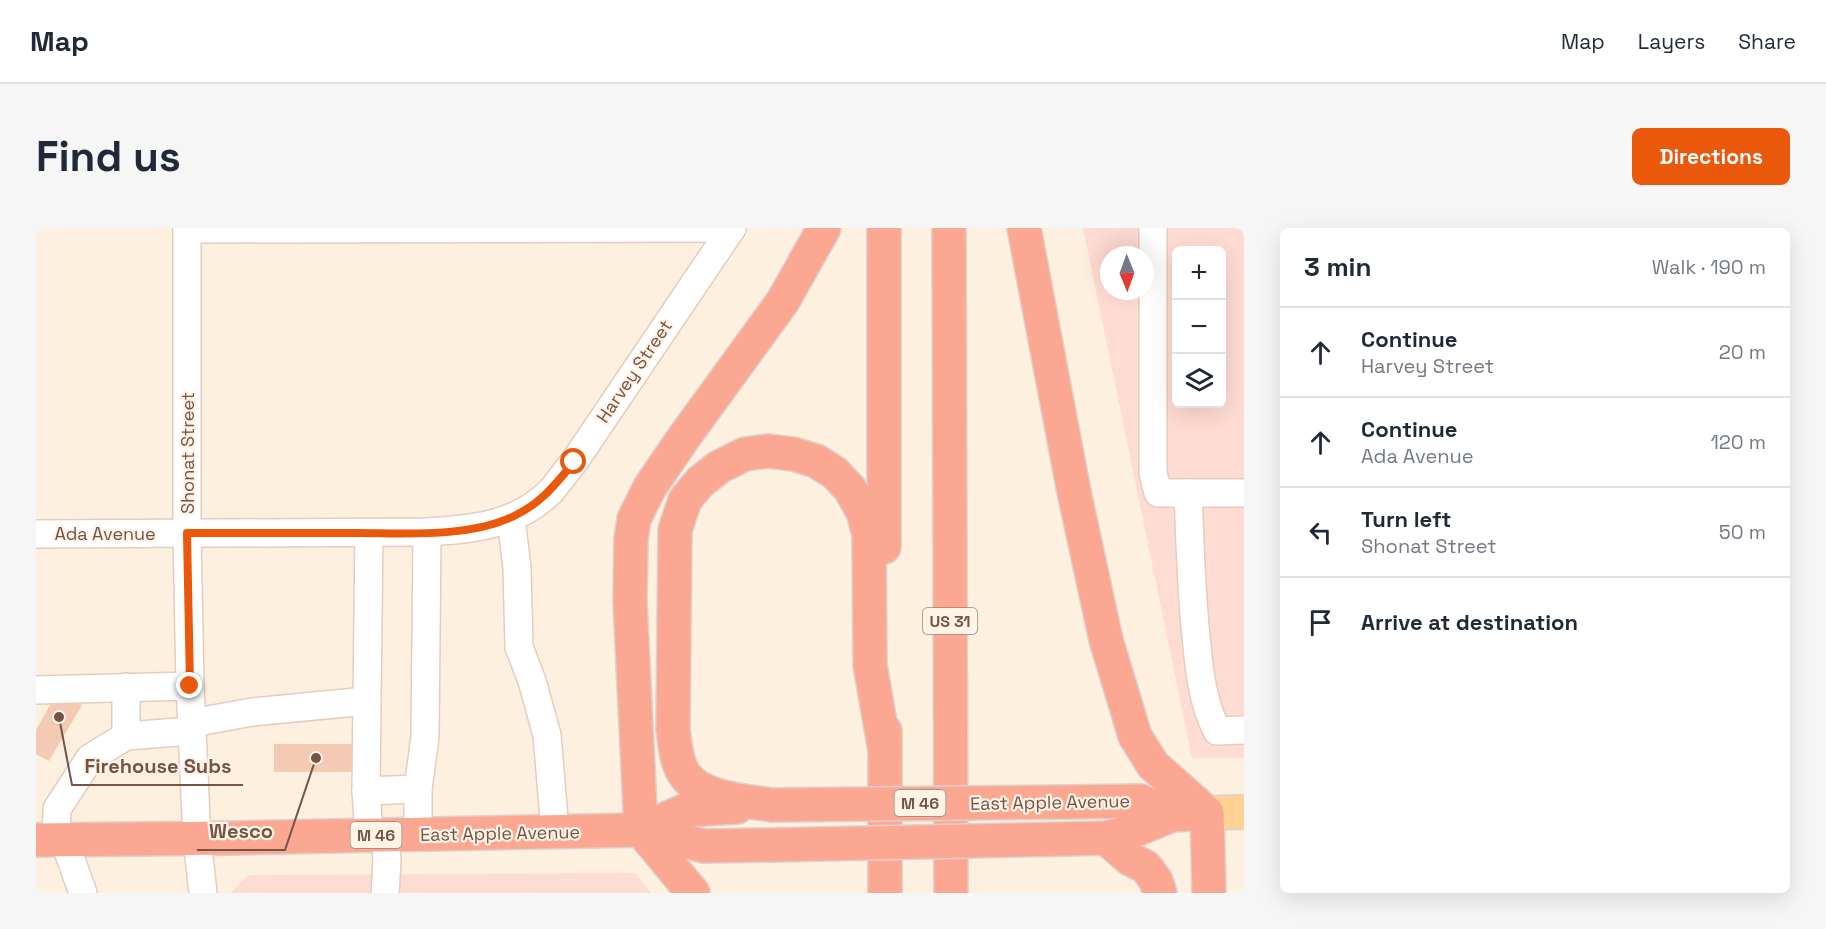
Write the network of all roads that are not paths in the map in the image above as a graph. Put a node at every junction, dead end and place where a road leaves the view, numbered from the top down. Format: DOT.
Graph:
graph roads {
  1 [pos="187,228"];
  2 [pos="732,228"];
  3 [pos="824,228"];
  4 [pos="884,228"];
  5 [pos="949,228"];
  6 [pos="1024,228"];
  7 [pos="1153,228"];
  8 [pos="1188,493"];
  9 [pos="1244,493"];
  10 [pos="520,513"];
  11 [pos="427,532"];
  12 [pos="187,533"];
  13 [pos="369,533"];
  14 [pos="36,534"];
  15 [pos="190,686"];
  16 [pos="126,687"];
  17 [pos="36,690"];
  18 [pos="367,701"];
  19 [pos="192,727"];
  20 [pos="1244,730"];
  21 [pos="126,736"];
  22 [pos="885,751"];
  23 [pos="418,789"];
  24 [pos="366,791"];
  25 [pos="772,805"];
  26 [pos="1244,812"];
  27 [pos="1206,813"];
  28 [pos="1172,815"];
  29 [pos="640,830"];
  30 [pos="555,831"];
  31 [pos="377,835"];
  32 [pos="418,835"];
  33 [pos="1106,838"];
  34 [pos="197,839"];
  35 [pos="52,840"];
  36 [pos="83,893"];
  37 [pos="203,893"];
  38 [pos="385,893"];
  39 [pos="693,893"];
  40 [pos="885,893"];
  41 [pos="951,893"];
  42 [pos="1160,893"];
  43 [pos="1209,893"];
  1 -- 2 [label="street"];
  1 -- 12 [label="street, Shonat Street"];
  2 -- 10 [label="street, Harvey Street"];
  3 -- 29 [label="highway"];
  4 -- 22 [label="highway"];
  5 -- 41 [label="highway, US 31"];
  6 -- 27 [label="highway"];
  7 -- 8 [label="street"];
  8 -- 9 [label="street"];
  8 -- 20 [label="street"];
  10 -- 11 [label="street, Ada Avenue"];
  10 -- 30 [label="street"];
  11 -- 13 [label="street, Ada Avenue"];
  11 -- 23 [label="street"];
  12 -- 13 [label="street, Ada Avenue"];
  12 -- 14 [label="street, Ada Avenue"];
  12 -- 15 [label="street, Shonat Street"];
  13 -- 18 [label="street"];
  15 -- 16 [label="street"];
  15 -- 19 [label="street, Shonat Street"];
  16 -- 17 [label="street"];
  16 -- 21 [label="street"];
  18 -- 19 [label="street"];
  18 -- 24 [label="street"];
  19 -- 21 [label="street"];
  19 -- 34 [label="street, Shonat Street"];
  21 -- 35 [label="street"];
  22 -- 25 [label="highway"];
  22 -- 40 [label="highway"];
  23 -- 24 [label="street"];
  23 -- 32 [label="street"];
  24 -- 31 [label="street"];
  25 -- 28 [label="highway, East Apple Avenue / M 46, bridge"];
  25 -- 29 [label="highway, East Apple Avenue / M 46"];
  26 -- 27 [label="main road, East Apple Avenue / M 46"];
  27 -- 28 [label="highway, East Apple Avenue / M 46"];
  27 -- 43 [label="highway"];
  28 -- 33 [label="highway, East Apple Avenue / M 46"];
  29 -- 30 [label="highway, East Apple Avenue / M 46"];
  29 -- 33 [label="highway, East Apple Avenue / M 46, bridge"];
  29 -- 39 [label="highway"];
  30 -- 32 [label="highway, East Apple Avenue / M 46"];
  31 -- 32 [label="highway, East Apple Avenue / M 46"];
  31 -- 34 [label="highway, East Apple Avenue / M 46"];
  31 -- 38 [label="street"];
  33 -- 42 [label="highway"];
  34 -- 35 [label="highway, East Apple Avenue / M 46"];
  34 -- 37 [label="street, Shonat Street"];
  35 -- 36 [label="street"];
}
